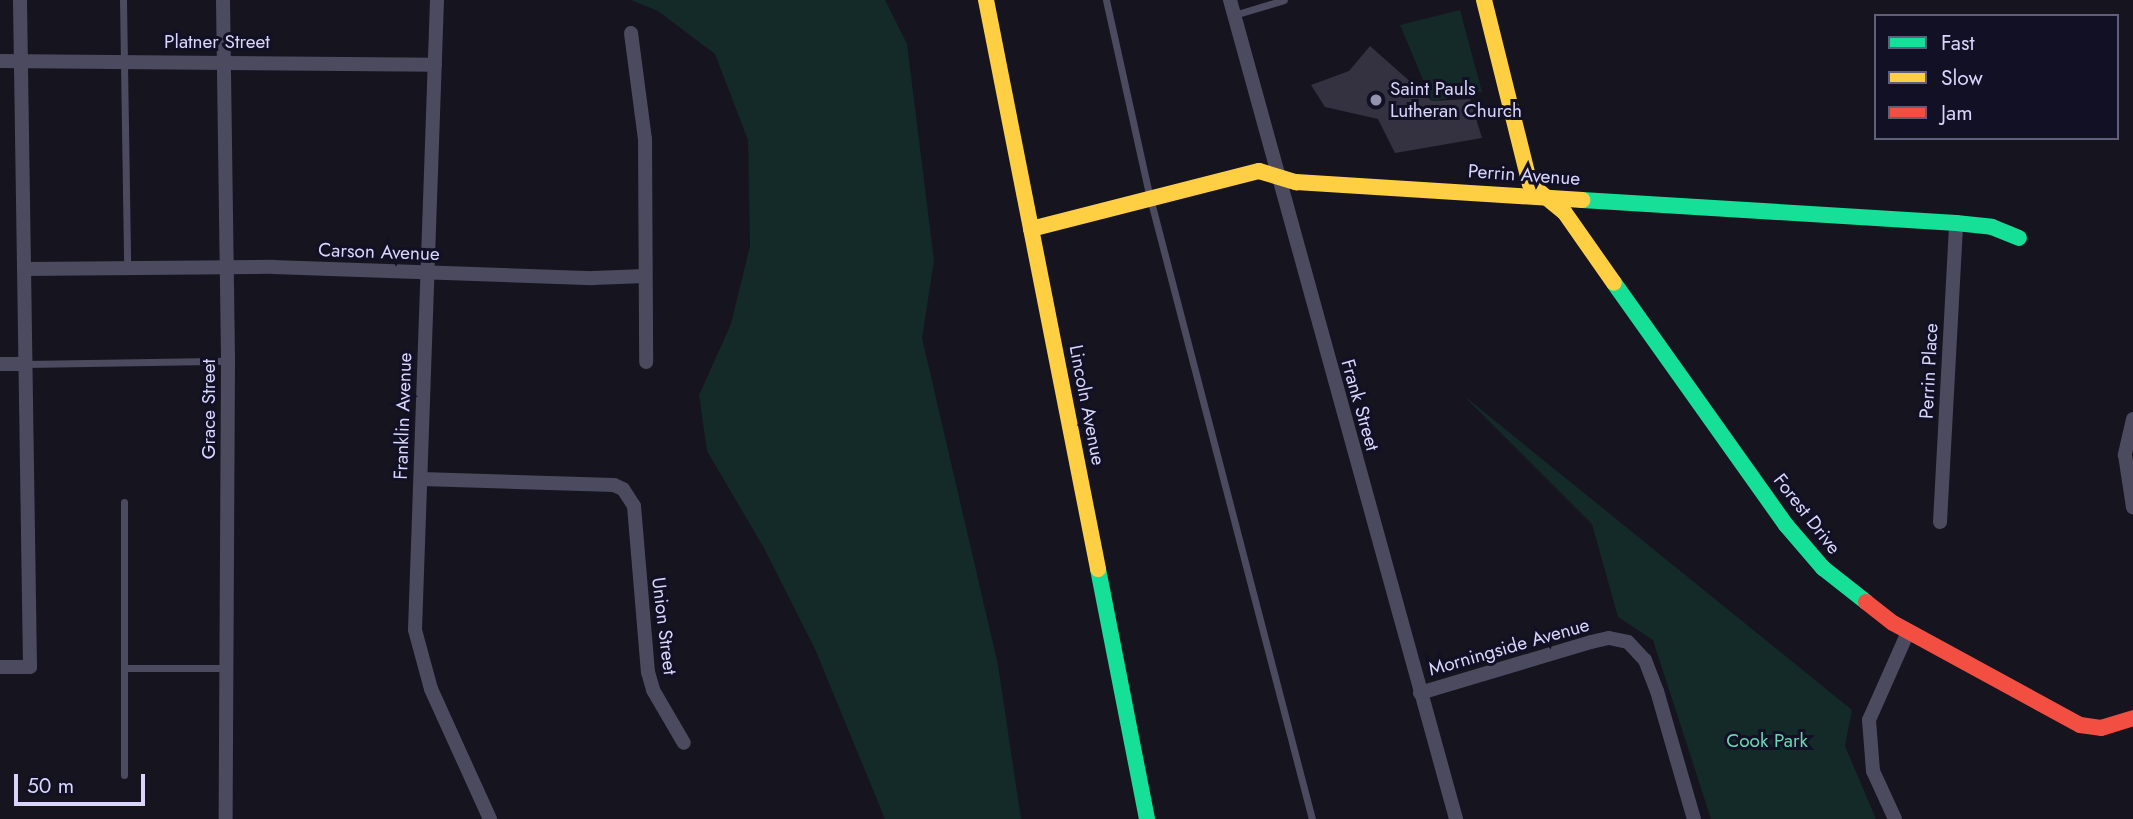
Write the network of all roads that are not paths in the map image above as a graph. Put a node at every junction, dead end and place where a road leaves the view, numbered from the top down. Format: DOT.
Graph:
graph roads {
  1 [pos="20,0"];
  2 [pos="122,0"];
  3 [pos="223,0"];
  4 [pos="437,0"];
  5 [pos="986,0"];
  6 [pos="1107,0"];
  7 [pos="1230,0"];
  8 [pos="1281,0"];
  9 [pos="1484,0"];
  10 [pos="1234,16"];
  11 [pos="631,33"];
  12 [pos="224,60"];
  13 [pos="0,61"];
  14 [pos="21,61"];
  15 [pos="124,61"];
  16 [pos="435,65"];
  17 [pos="1276,176"];
  18 [pos="1150,198"];
  19 [pos="1547,198"];
  20 [pos="1956,223"];
  21 [pos="1031,229"];
  22 [pos="2020,239"];
  23 [pos="228,268"];
  24 [pos="24,269"];
  25 [pos="127,270"];
  26 [pos="428,273"];
  27 [pos="645,276"];
  28 [pos="228,361"];
  29 [pos="646,362"];
  30 [pos="0,364"];
  31 [pos="26,364"];
  32 [pos="2133,419"];
  33 [pos="421,479"];
  34 [pos="124,502"];
  35 [pos="2133,507"];
  36 [pos="1940,522"];
  37 [pos="1909,632"];
  38 [pos="0,667"];
  39 [pos="126,668"];
  40 [pos="227,668"];
  41 [pos="1420,693"];
  42 [pos="2133,718"];
  43 [pos="684,743"];
  44 [pos="124,775"];
  45 [pos="226,819"];
  46 [pos="490,819"];
  47 [pos="1147,819"];
  48 [pos="1312,819"];
  49 [pos="1455,819"];
  50 [pos="1694,819"];
  51 [pos="1895,819"];
  1 -- 14 [label="street"];
  2 -- 15 [label="lane"];
  3 -- 12 [label="street, Grace Street"];
  4 -- 16 [label="street, Franklin Avenue"];
  5 -- 21 [label="street, Lincoln Avenue"];
  6 -- 18 [label="lane"];
  7 -- 10 [label="street, Frank Street"];
  8 -- 10 [label="lane"];
  9 -- 19 [label="street, Forest Drive"];
  10 -- 17 [label="street, Frank Street"];
  11 -- 27 [label="street"];
  12 -- 15 [label="street, Platner Street"];
  12 -- 16 [label="street, Platner Street"];
  12 -- 23 [label="street, Grace Street"];
  13 -- 14 [label="street, Platner Street"];
  14 -- 15 [label="street, Platner Street"];
  14 -- 24 [label="street"];
  15 -- 25 [label="lane"];
  16 -- 26 [label="street, Franklin Avenue"];
  17 -- 18 [label="street, Perrin Avenue"];
  17 -- 19 [label="street, Perrin Avenue"];
  17 -- 41 [label="street, Frank Street"];
  18 -- 21 [label="street, Perrin Avenue"];
  18 -- 48 [label="lane"];
  19 -- 20 [label="street, Perrin Avenue"];
  19 -- 37 [label="street, Forest Drive"];
  20 -- 22 [label="street, Perrin Avenue"];
  20 -- 36 [label="street, Perrin Place"];
  21 -- 47 [label="street, Lincoln Avenue"];
  23 -- 25 [label="street, Carson Avenue"];
  23 -- 26 [label="street, Carson Avenue"];
  23 -- 28 [label="street, Grace Street"];
  24 -- 25 [label="street, Carson Avenue"];
  24 -- 31 [label="street"];
  26 -- 27 [label="street, Carson Avenue"];
  26 -- 33 [label="street, Franklin Avenue"];
  27 -- 29 [label="street"];
  28 -- 31 [label="lane"];
  28 -- 40 [label="street, Grace Street"];
  30 -- 31 [label="street"];
  31 -- 38 [label="street"];
  32 -- 35 [label="street"];
  33 -- 43 [label="street, Union Street"];
  33 -- 46 [label="street, Franklin Avenue"];
  34 -- 39 [label="lane"];
  37 -- 42 [label="street, Forest Drive"];
  37 -- 51 [label="street"];
  39 -- 40 [label="lane"];
  39 -- 44 [label="lane"];
  40 -- 45 [label="street, Grace Street"];
  41 -- 49 [label="street, Frank Street"];
  41 -- 50 [label="street, Morningside Avenue"];
}
